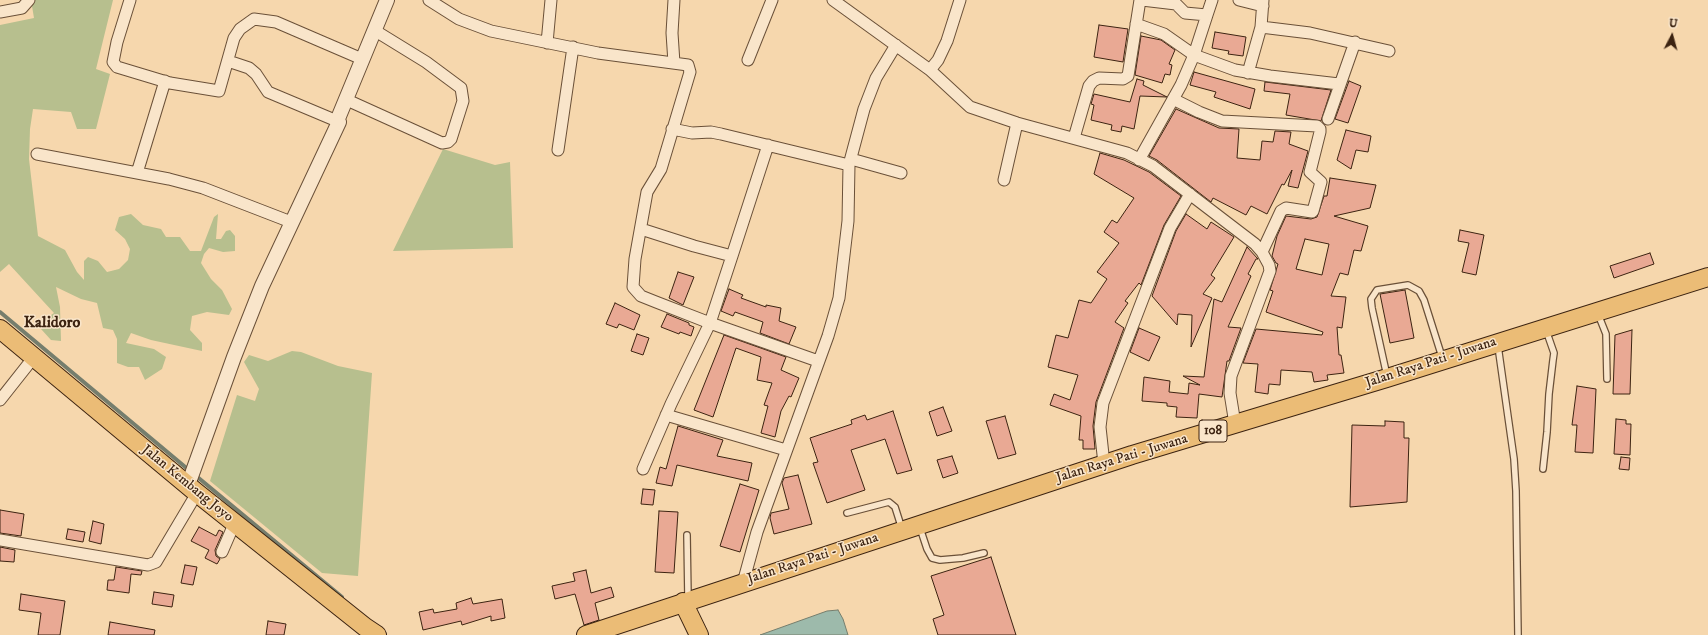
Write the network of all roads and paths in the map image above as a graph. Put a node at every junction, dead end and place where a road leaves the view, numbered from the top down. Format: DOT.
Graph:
graph roads {
  1 [pos="29,0"];
  2 [pos="130,0"];
  3 [pos="387,0"];
  4 [pos="429,0"];
  5 [pos="551,0"];
  6 [pos="674,0"];
  7 [pos="772,0"];
  8 [pos="833,0"];
  9 [pos="960,0"];
  10 [pos="1141,0"];
  11 [pos="1212,0"];
  12 [pos="1239,0"];
  13 [pos="1263,3"];
  14 [pos="0,12"];
  15 [pos="1207,15"];
  16 [pos="1136,24"];
  17 [pos="1261,26"];
  18 [pos="374,30"];
  19 [pos="1354,42"];
  20 [pos="547,43"];
  21 [pos="896,45"];
  22 [pos="573,47"];
  23 [pos="1389,51"];
  24 [pos="1194,55"];
  25 [pos="362,59"];
  26 [pos="748,60"];
  27 [pos="228,62"];
  28 [pos="674,62"];
  29 [pos="930,70"];
  30 [pos="1248,73"];
  31 [pos="165,82"];
  32 [pos="1339,84"];
  33 [pos="1173,99"];
  34 [pos="347,100"];
  35 [pos="1328,119"];
  36 [pos="337,121"];
  37 [pos="1017,123"];
  38 [pos="672,129"];
  39 [pos="1074,138"];
  40 [pos="768,145"];
  41 [pos="558,150"];
  42 [pos="37,154"];
  43 [pos="1139,160"];
  44 [pos="850,162"];
  45 [pos="137,173"];
  46 [pos="901,173"];
  47 [pos="1004,180"];
  48 [pos="1190,194"];
  49 [pos="291,222"];
  50 [pos="641,229"];
  51 [pos="1262,252"];
  52 [pos="732,256"];
  53 [pos="1708,277"];
  54 [pos="1597,312"];
  55 [pos="710,323"];
  56 [pos="1545,328"];
  57 [pos="0,329"];
  58 [pos="1497,342"];
  59 [pos="34,357"];
  60 [pos="1443,360"];
  61 [pos="818,361"];
  62 [pos="1387,378"];
  63 [pos="1607,379"];
  64 [pos="0,400"];
  65 [pos="666,415"];
  66 [pos="1235,424"];
  67 [pos="786,450"];
  68 [pos="1104,464"];
  69 [pos="643,469"];
  70 [pos="1543,469"];
  71 [pos="192,481"];
  72 [pos="847,513"];
  73 [pos="235,522"];
  74 [pos="919,524"];
  75 [pos="902,530"];
  76 [pos="687,535"];
  77 [pos="0,540"];
  78 [pos="222,552"];
  79 [pos="984,553"];
  80 [pos="743,583"];
  81 [pos="686,601"];
  82 [pos="609,632"];
  83 [pos="377,635"];
  84 [pos="586,635"];
  85 [pos="699,635"];
  86 [pos="1518,635"];
  1 -- 14 [label="street"];
  2 -- 31 [label="street"];
  3 -- 18 [label="street"];
  4 -- 20 [label="street"];
  5 -- 20 [label="street"];
  6 -- 28 [label="street"];
  7 -- 26 [label="street"];
  8 -- 21 [label="street"];
  9 -- 29 [label="street"];
  10 -- 15 [label="street"];
  10 -- 16 [label="street"];
  11 -- 15 [label="street"];
  12 -- 13 [label="street"];
  13 -- 17 [label="street"];
  15 -- 24 [label="street"];
  16 -- 24 [label="street"];
  16 -- 39 [label="street"];
  17 -- 19 [label="street"];
  17 -- 30 [label="street"];
  18 -- 25 [label="street"];
  18 -- 34 [label="street"];
  19 -- 23 [label="street"];
  19 -- 32 [label="street"];
  20 -- 22 [label="street"];
  21 -- 29 [label="street"];
  21 -- 44 [label="street"];
  22 -- 28 [label="street"];
  22 -- 41 [label="street"];
  24 -- 30 [label="street"];
  24 -- 33 [label="street"];
  25 -- 27 [label="street"];
  25 -- 34 [label="street"];
  27 -- 31 [label="street"];
  27 -- 36 [label="street"];
  28 -- 38 [label="street"];
  29 -- 37 [label="street"];
  30 -- 32 [label="street"];
  31 -- 45 [label="street"];
  32 -- 35 [label="street"];
  33 -- 43 [label="street"];
  33 -- 51 [label="street"];
  34 -- 36 [label="street"];
  36 -- 49 [label="street"];
  37 -- 39 [label="street"];
  37 -- 47 [label="street"];
  38 -- 40 [label="street"];
  38 -- 50 [label="street"];
  39 -- 43 [label="street"];
  40 -- 44 [label="street"];
  40 -- 52 [label="street"];
  42 -- 45 [label="street"];
  43 -- 48 [label="street"];
  44 -- 46 [label="street"];
  44 -- 61 [label="street"];
  45 -- 49 [label="street"];
  48 -- 51 [label="street"];
  48 -- 68 [label="street"];
  49 -- 71 [label="street"];
  50 -- 52 [label="street"];
  50 -- 55 [label="street"];
  51 -- 66 [label="street"];
  52 -- 55 [label="street"];
  53 -- 54 [label="main road, Jalan Raya Pati - Juwana / 108"];
  54 -- 56 [label="main road, Jalan Raya Pati - Juwana / 108"];
  54 -- 63 [label="lane"];
  55 -- 61 [label="street"];
  55 -- 65 [label="street"];
  56 -- 58 [label="main road, Jalan Raya Pati - Juwana / 108"];
  56 -- 70 [label="lane"];
  57 -- 59 [label="main road, Jalan Kembang Joyo"];
  58 -- 60 [label="main road, Jalan Raya Pati - Juwana / 108"];
  58 -- 86 [label="lane"];
  59 -- 64 [label="street"];
  59 -- 71 [label="main road, Jalan Kembang Joyo"];
  60 -- 62 [label="main road, Jalan Raya Pati - Juwana / 108"];
  60 -- 62 [label="lane"];
  61 -- 67 [label="street"];
  62 -- 66 [label="main road, Jalan Raya Pati - Juwana / 108"];
  65 -- 67 [label="street"];
  65 -- 69 [label="street"];
  66 -- 68 [label="main road, Jalan Raya Pati - Juwana / 108"];
  67 -- 80 [label="street"];
  68 -- 74 [label="main road, Jalan Raya Pati - Juwana / 108"];
  71 -- 73 [label="main road, Jalan Kembang Joyo"];
  71 -- 77 [label="street"];
  72 -- 75 [label="lane"];
  73 -- 78 [label="street"];
  73 -- 83 [label="main road, Jalan Kembang Joyo"];
  74 -- 75 [label="main road, Jalan Raya Pati - Juwana / 108"];
  74 -- 79 [label="lane"];
  75 -- 80 [label="main road, Jalan Raya Pati - Juwana / 108"];
  76 -- 81 [label="lane"];
  80 -- 81 [label="main road, Jalan Raya Pati - Juwana / 108"];
  81 -- 82 [label="main road, Jalan Raya Pati - Juwana"];
  81 -- 85 [label="main road"];
  82 -- 84 [label="main road, Jalan Raya Pati - Juwana"];
}
